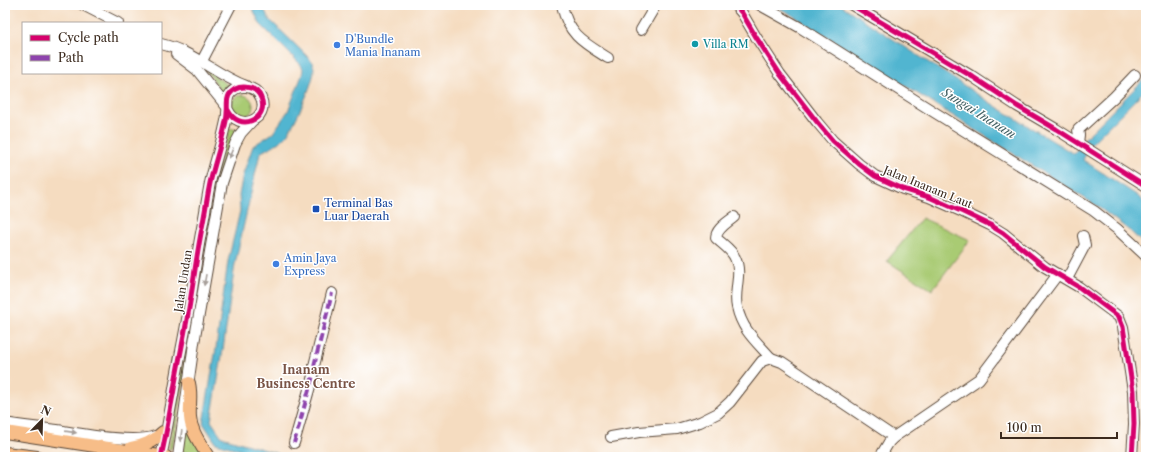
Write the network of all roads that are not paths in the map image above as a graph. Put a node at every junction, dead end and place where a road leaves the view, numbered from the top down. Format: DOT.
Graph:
graph roads {
  1 [pos="83,5"];
  2 [pos="231,5"];
  3 [pos="562,5"];
  4 [pos="654,5"];
  5 [pos="735,5"];
  6 [pos="760,5"];
  7 [pos="852,5"];
  8 [pos="116,22"];
  9 [pos="641,30"];
  10 [pos="162,44"];
  11 [pos="162,45"];
  12 [pos="608,58"];
  13 [pos="202,61"];
  14 [pos="1135,74"];
  15 [pos="251,88"];
  16 [pos="214,90"];
  17 [pos="227,109"];
  18 [pos="252,121"];
  19 [pos="1078,142"];
  20 [pos="1146,186"];
  21 [pos="734,217"];
  22 [pos="1083,236"];
  23 [pos="1146,256"];
  24 [pos="1058,274"];
  25 [pos="1067,280"];
  26 [pos="332,293"];
  27 [pos="771,358"];
  28 [pos="189,383"];
  29 [pos="169,416"];
  30 [pos="5,423"];
  31 [pos="5,432"];
  32 [pos="163,432"];
  33 [pos="612,437"];
  34 [pos="894,437"];
  35 [pos="294,443"];
  36 [pos="120,449"];
  37 [pos="5,453"];
  38 [pos="37,457"];
  39 [pos="163,457"];
  40 [pos="178,457"];
  41 [pos="208,457"];
  42 [pos="880,457"];
  43 [pos="1132,457"];
  1 -- 8 [label="street"];
  2 -- 13 [label="street"];
  3 -- 12 [label="street"];
  4 -- 9 [label="street"];
  5 -- 24 [label="street, Jalan Inanam Laut"];
  6 -- 23 [label="street"];
  7 -- 19 [label="street"];
  10 -- 13 [label="street"];
  11 -- 16 [label="street"];
  13 -- 15 [label="street"];
  13 -- 16 [label="street"];
  14 -- 19 [label="street"];
  15 -- 17 [label="street, Jalan Undan"];
  15 -- 18 [label="street, Jalan Undan"];
  16 -- 17 [label="street"];
  17 -- 18 [label="street"];
  17 -- 29 [label="street, Jalan Undan"];
  18 -- 28 [label="street, Jalan Undan, one-way"];
  19 -- 20 [label="street"];
  21 -- 27 [label="street"];
  22 -- 25 [label="street"];
  24 -- 25 [label="street, Jalan Inanam Laut"];
  24 -- 34 [label="street"];
  25 -- 43 [label="street, Jalan Inanam Laut"];
  26 -- 35 [label="street"];
  27 -- 33 [label="street"];
  27 -- 34 [label="street"];
  28 -- 40 [label="street, Jalan Undan, one-way"];
  28 -- 41 [label="main road"];
  29 -- 32 [label="street"];
  29 -- 39 [label="street, Jalan Undan"];
  30 -- 32 [label="street, one-way"];
  31 -- 36 [label="main road"];
  32 -- 36 [label="main road"];
  34 -- 42 [label="street"];
  36 -- 39 [label="main road"];
  37 -- 38 [label="main road"];
}
